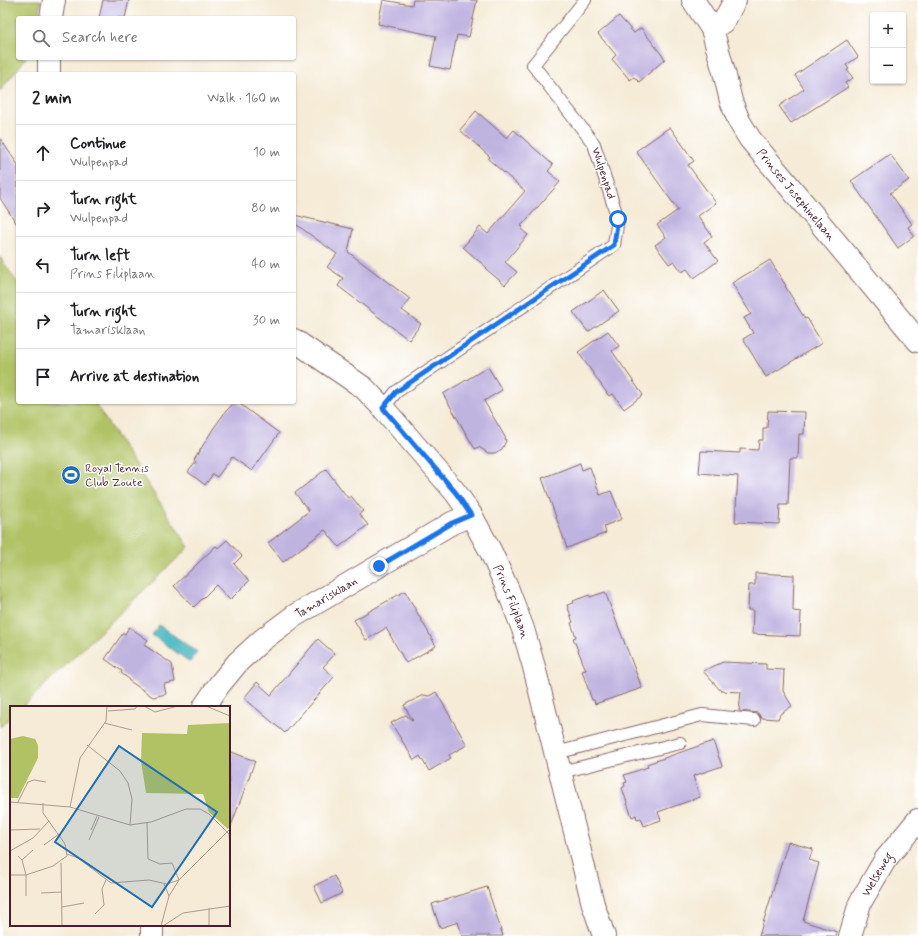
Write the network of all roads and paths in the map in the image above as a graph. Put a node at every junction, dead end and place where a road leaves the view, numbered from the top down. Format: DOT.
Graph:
graph roads {
  1 [pos="54,0"];
  2 [pos="585,0"];
  3 [pos="693,0"];
  4 [pos="735,0"];
  5 [pos="51,16"];
  6 [pos="712,29"];
  7 [pos="49,60"];
  8 [pos="49,72"];
  9 [pos="296,341"];
  10 [pos="918,341"];
  11 [pos="383,408"];
  12 [pos="471,515"];
  13 [pos="205,706"];
  14 [pos="754,720"];
  15 [pos="680,743"];
  16 [pos="558,763"];
  17 [pos="918,820"];
  18 [pos="604,936"];
  19 [pos="850,936"];
  1 -- 5 [label="street"];
  2 -- 11 [label="lane, Wulpenpad"];
  3 -- 6 [label="street, Prinses Josephinelaan"];
  4 -- 6 [label="street"];
  6 -- 10 [label="street, Prinses Josephinelaan"];
  7 -- 8 [label="street"];
  9 -- 11 [label="street, Prins Filiplaan"];
  11 -- 12 [label="street, Prins Filiplaan"];
  12 -- 13 [label="street, Tamarisklaan"];
  12 -- 16 [label="street, Prins Filiplaan"];
  14 -- 16 [label="lane"];
  15 -- 16 [label="lane"];
  16 -- 18 [label="street, Prins Filiplaan"];
  17 -- 19 [label="street, Welseweg"];
}
